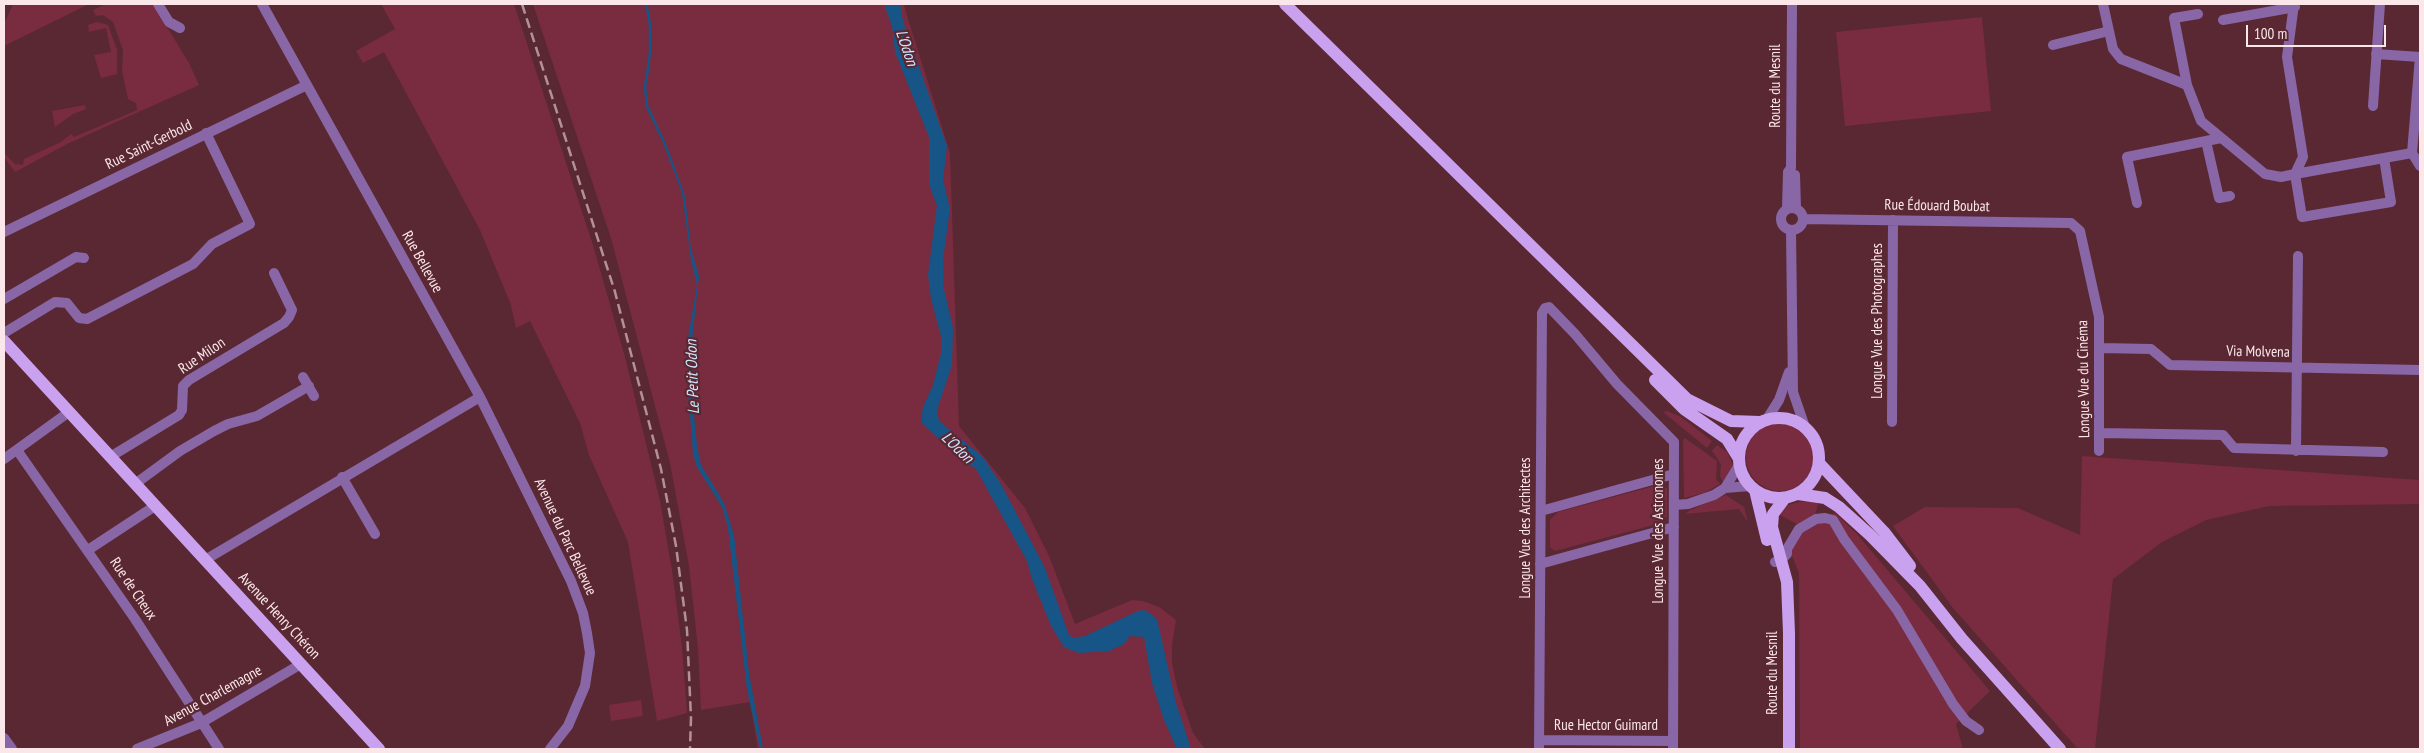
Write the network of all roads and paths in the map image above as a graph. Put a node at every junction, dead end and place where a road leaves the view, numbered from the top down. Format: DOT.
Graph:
graph roads {
  1 [pos="158,4"];
  2 [pos="262,4"];
  3 [pos="1285,4"];
  4 [pos="1792,4"];
  5 [pos="2103,4"];
  6 [pos="2380,4"];
  7 [pos="2294,5"];
  8 [pos="2198,14"];
  9 [pos="2223,20"];
  10 [pos="180,28"];
  11 [pos="2109,31"];
  12 [pos="2053,45"];
  13 [pos="2376,54"];
  14 [pos="2420,57"];
  15 [pos="307,85"];
  16 [pos="2188,85"];
  17 [pos="2373,106"];
  18 [pos="2418,110"];
  19 [pos="206,133"];
  20 [pos="2220,138"];
  21 [pos="2206,140"];
  22 [pos="2412,153"];
  23 [pos="2384,158"];
  24 [pos="2420,168"];
  25 [pos="2295,174"];
  26 [pos="2230,196"];
  27 [pos="2136,203"];
  28 [pos="1791,209"];
  29 [pos="1804,219"];
  30 [pos="1893,220"];
  31 [pos="2071,223"];
  32 [pos="1792,230"];
  33 [pos="4,232"];
  34 [pos="2298,256"];
  35 [pos="84,258"];
  36 [pos="274,273"];
  37 [pos="4,299"];
  38 [pos="1545,308"];
  39 [pos="1607,322"];
  40 [pos="4,334"];
  41 [pos="1791,339"];
  42 [pos="4,342"];
  43 [pos="2101,348"];
  44 [pos="2297,368"];
  45 [pos="2420,370"];
  46 [pos="303,377"];
  47 [pos="480,397"];
  48 [pos="69,412"];
  49 [pos="1764,420"];
  50 [pos="1892,422"];
  51 [pos="1805,427"];
  52 [pos="2100,433"];
  53 [pos="17,450"];
  54 [pos="2100,450"];
  55 [pos="2296,451"];
  56 [pos="2383,452"];
  57 [pos="110,456"];
  58 [pos="4,459"];
  59 [pos="1739,461"];
  60 [pos="1819,463"];
  61 [pos="1674,474"];
  62 [pos="342,477"];
  63 [pos="135,484"];
  64 [pos="1725,488"];
  65 [pos="1752,488"];
  66 [pos="1798,494"];
  67 [pos="1785,498"];
  68 [pos="1674,505"];
  69 [pos="155,506"];
  70 [pos="1541,512"];
  71 [pos="1674,527"];
  72 [pos="375,534"];
  73 [pos="88,550"];
  74 [pos="205,560"];
  75 [pos="1778,561"];
  76 [pos="1540,564"];
  77 [pos="1920,586"];
  78 [pos="301,664"];
  79 [pos="200,723"];
  80 [pos="1980,730"];
  81 [pos="4,738"];
  82 [pos="1539,745"];
  83 [pos="1673,745"];
  84 [pos="12,749"];
  85 [pos="137,749"];
  86 [pos="219,749"];
  87 [pos="379,749"];
  88 [pos="550,749"];
  89 [pos="1789,749"];
  90 [pos="2060,749"];
  1 -- 10 [label="street"];
  2 -- 15 [label="street, Rue Bellevue"];
  3 -- 39 [label="main road"];
  4 -- 28 [label="street, Route du Mesnil"];
  5 -- 11 [label="street"];
  6 -- 13 [label="street"];
  7 -- 9 [label="street"];
  7 -- 25 [label="street"];
  8 -- 16 [label="street"];
  11 -- 12 [label="street"];
  11 -- 16 [label="street"];
  13 -- 14 [label="street"];
  13 -- 17 [label="street"];
  14 -- 18 [label="street"];
  15 -- 19 [label="street, Rue Saint-Gerbold"];
  15 -- 47 [label="street, Rue Bellevue"];
  16 -- 20 [label="street"];
  18 -- 22 [label="street"];
  19 -- 33 [label="street, Rue Saint-Gerbold"];
  19 -- 40 [label="street"];
  20 -- 21 [label="street"];
  20 -- 25 [label="street"];
  21 -- 26 [label="street"];
  21 -- 27 [label="street"];
  22 -- 23 [label="street"];
  22 -- 24 [label="street"];
  23 -- 25 [label="street"];
  23 -- 25 [label="street"];
  28 -- 29 [label="street"];
  28 -- 32 [label="street"];
  29 -- 30 [label="street, Rue Édouard Boubat"];
  29 -- 32 [label="street"];
  30 -- 31 [label="street, Rue Édouard Boubat"];
  30 -- 50 [label="street, Longue Vue des Photographes"];
  31 -- 43 [label="street, Longue Vue du Cinéma"];
  32 -- 41 [label="street"];
  34 -- 44 [label="street"];
  35 -- 37 [label="street"];
  36 -- 57 [label="street, Rue Milon"];
  38 -- 61 [label="street, Longue Vue des Astronomes"];
  38 -- 70 [label="street, Longue Vue des Architectes"];
  39 -- 49 [label="main road"];
  39 -- 59 [label="main road"];
  41 -- 49 [label="street"];
  41 -- 51 [label="street"];
  42 -- 48 [label="main road, Avenue Henry Chéron"];
  43 -- 44 [label="street, Via Molvena"];
  43 -- 52 [label="street, Longue Vue du Cinéma"];
  44 -- 45 [label="street, Via Molvena"];
  44 -- 55 [label="street"];
  46 -- 63 [label="street"];
  47 -- 62 [label="street"];
  47 -- 88 [label="street, Avenue du Parc Bellevue"];
  48 -- 53 [label="street"];
  48 -- 57 [label="main road, Avenue Henry Chéron"];
  49 -- 51 [label="main road"];
  49 -- 59 [label="main road"];
  51 -- 60 [label="main road"];
  52 -- 54 [label="street, Longue Vue du Cinéma"];
  52 -- 55 [label="street"];
  53 -- 58 [label="street"];
  53 -- 73 [label="street, Rue de Cheux"];
  55 -- 56 [label="street"];
  57 -- 63 [label="main road, Avenue Henry Chéron"];
  59 -- 64 [label="street"];
  59 -- 65 [label="main road"];
  60 -- 66 [label="main road"];
  60 -- 77 [label="main road"];
  61 -- 68 [label="street, Longue Vue des Astronomes"];
  61 -- 70 [label="street"];
  62 -- 72 [label="street"];
  62 -- 74 [label="street"];
  63 -- 69 [label="main road, Avenue Henry Chéron"];
  64 -- 65 [label="street"];
  64 -- 68 [label="street"];
  65 -- 67 [label="main road"];
  65 -- 75 [label="main road, Route du Mesnil"];
  66 -- 67 [label="main road"];
  66 -- 77 [label="main road"];
  67 -- 75 [label="main road, Route du Mesnil"];
  68 -- 71 [label="street, Longue Vue des Astronomes"];
  69 -- 73 [label="street"];
  69 -- 74 [label="main road, Avenue Henry Chéron"];
  70 -- 76 [label="street, Longue Vue des Architectes"];
  71 -- 76 [label="street"];
  71 -- 83 [label="street, Longue Vue des Astronomes"];
  73 -- 79 [label="street, Rue de Cheux"];
  74 -- 78 [label="main road, Avenue Henry Chéron"];
  75 -- 80 [label="street"];
  75 -- 89 [label="main road, Route du Mesnil"];
  76 -- 82 [label="street, Longue Vue des Architectes"];
  77 -- 90 [label="main road"];
  78 -- 79 [label="street, Avenue Charlemagne"];
  78 -- 87 [label="main road, Avenue Henry Chéron"];
  79 -- 85 [label="street, Avenue Charlemagne"];
  79 -- 86 [label="street, Rue de Cheux"];
  81 -- 84 [label="street"];
  82 -- 83 [label="street, Rue Hector Guimard"];
}
